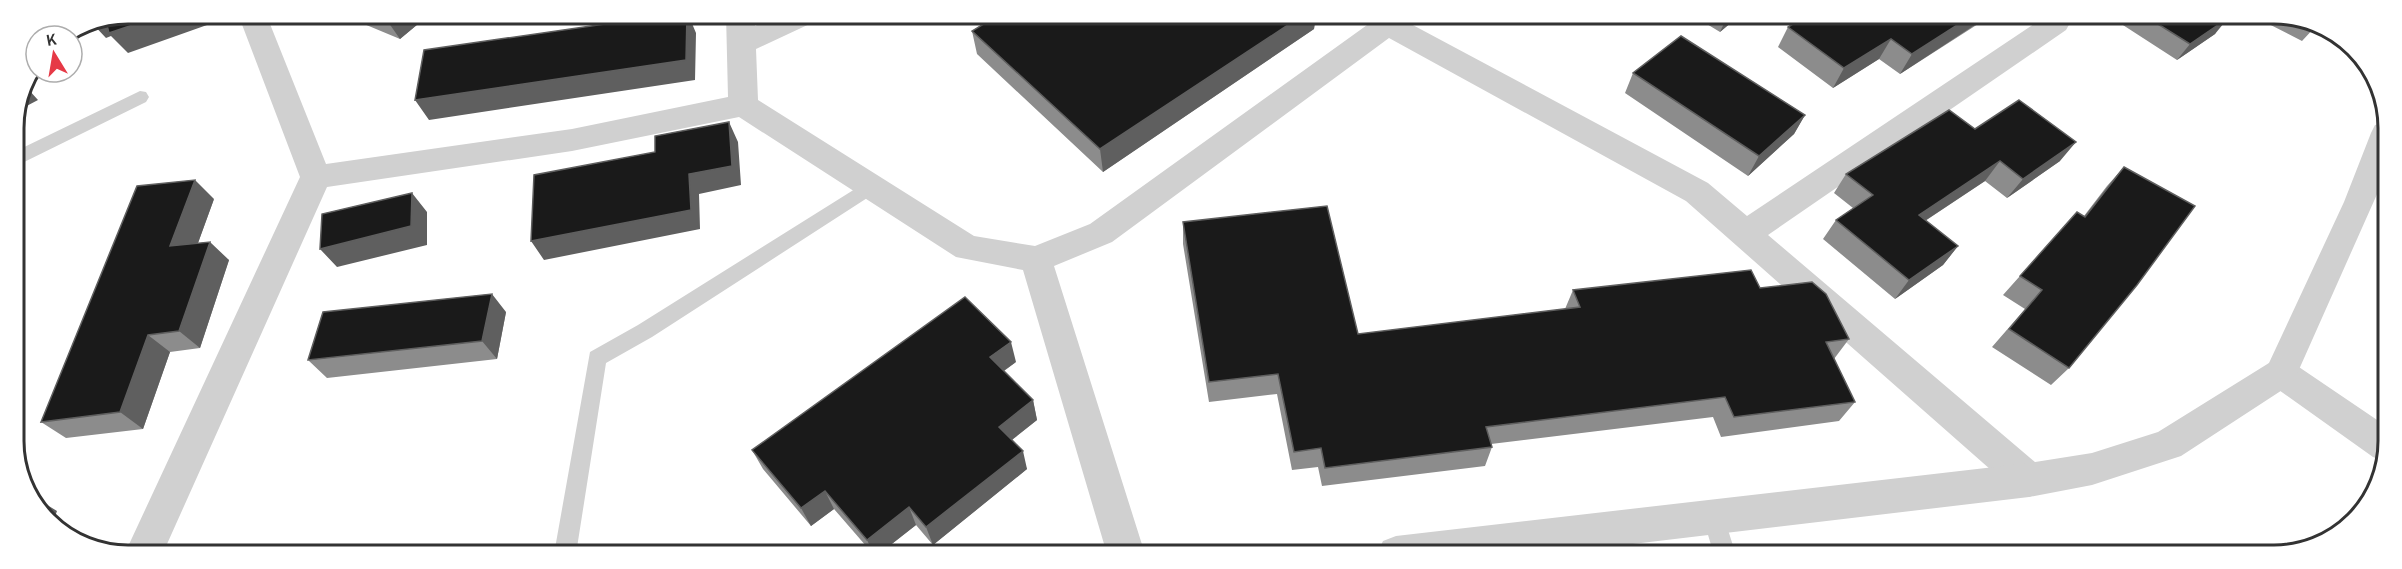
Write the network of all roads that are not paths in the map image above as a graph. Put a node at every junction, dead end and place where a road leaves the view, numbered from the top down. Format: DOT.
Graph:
graph roads {
  1 [pos="256,24"];
  2 [pos="760,24"];
  3 [pos="1387,24"];
  4 [pos="1403,24"];
  5 [pos="2055,24"];
  6 [pos="742,28"];
  7 [pos="140,97"];
  8 [pos="743,105"];
  9 [pos="2378,154"];
  10 [pos="24,155"];
  11 [pos="316,177"];
  12 [pos="872,186"];
  13 [pos="1745,234"];
  14 [pos="1036,259"];
  15 [pos="2281,373"];
  16 [pos="2378,440"];
  17 [pos="2029,480"];
  18 [pos="1714,518"];
  19 [pos="148,545"];
  20 [pos="566,545"];
  21 [pos="1123,545"];
  22 [pos="1490,545"];
  23 [pos="1722,545"];
  1 -- 11 [label="street"];
  2 -- 6 [label="street"];
  3 -- 14 [label="street"];
  4 -- 13 [label="street"];
  5 -- 13 [label="street"];
  6 -- 8 [label="street"];
  7 -- 10 [label="lane"];
  8 -- 11 [label="street"];
  8 -- 12 [label="street"];
  9 -- 15 [label="street"];
  11 -- 19 [label="street"];
  12 -- 14 [label="street"];
  12 -- 20 [label="lane"];
  13 -- 17 [label="street"];
  14 -- 21 [label="street"];
  15 -- 16 [label="street"];
  15 -- 17 [label="street"];
  17 -- 18 [label="street"];
  18 -- 22 [label="street"];
  18 -- 23 [label="lane"];
}
